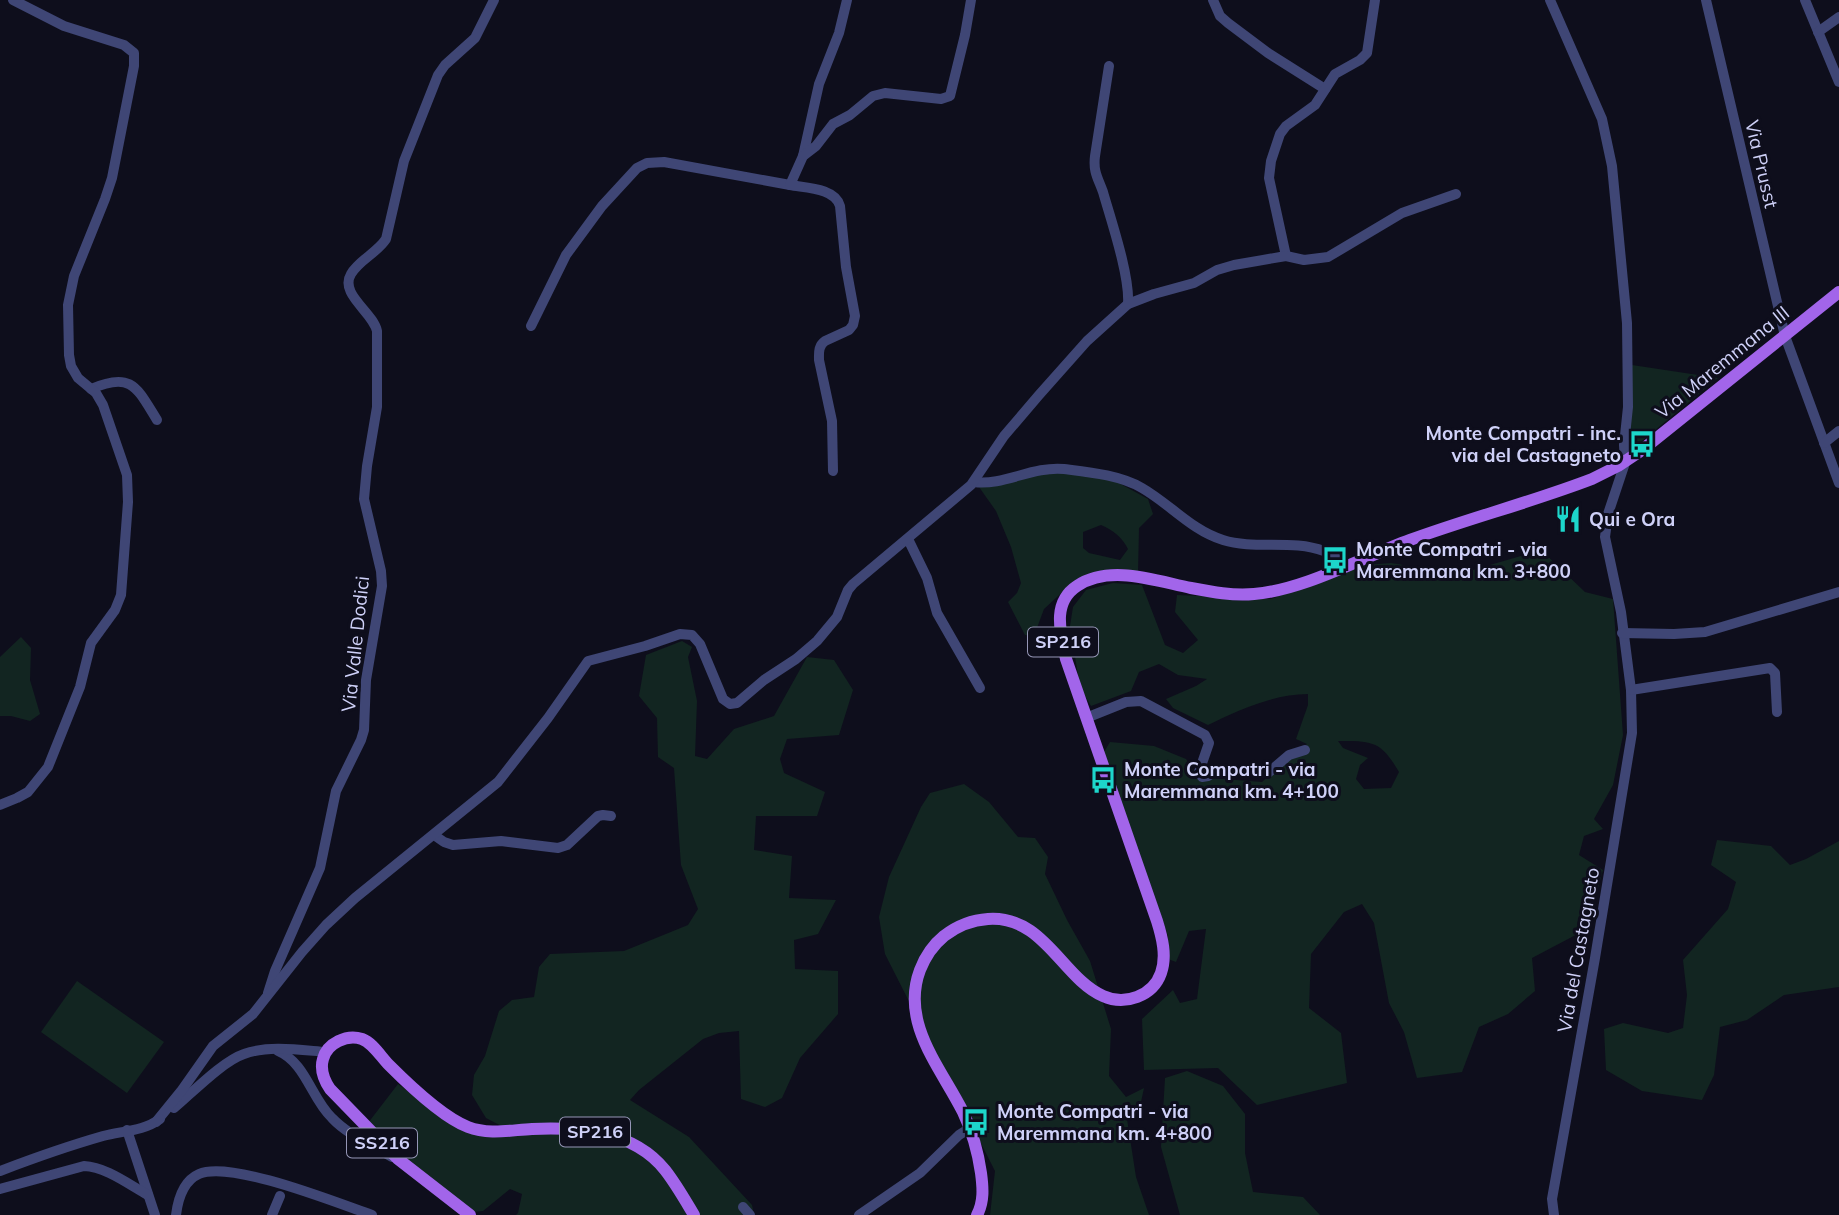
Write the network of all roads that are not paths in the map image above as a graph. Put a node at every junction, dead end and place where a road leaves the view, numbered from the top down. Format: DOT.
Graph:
graph roads {
  1 [pos="13,0"];
  2 [pos="494,0"];
  3 [pos="847,0"];
  4 [pos="971,0"];
  5 [pos="1213,0"];
  6 [pos="1376,0"];
  7 [pos="1550,0"];
  8 [pos="1706,0"];
  9 [pos="1805,0"];
  10 [pos="1839,17"];
  11 [pos="1818,32"];
  12 [pos="1109,66"];
  13 [pos="1839,82"];
  14 [pos="1325,89"];
  15 [pos="803,156"];
  16 [pos="790,185"];
  17 [pos="1456,194"];
  18 [pos="1286,256"];
  19 [pos="1839,292"];
  20 [pos="1128,304"];
  21 [pos="531,326"];
  22 [pos="1785,336"];
  23 [pos="91,389"];
  24 [pos="157,420"];
  25 [pos="1839,430"];
  26 [pos="1824,443"];
  27 [pos="1625,463"];
  28 [pos="833,471"];
  29 [pos="974,482"];
  30 [pos="1839,483"];
  31 [pos="908,539"];
  32 [pos="1347,565"];
  33 [pos="1839,592"];
  34 [pos="1622,633"];
  35 [pos="980,688"];
  36 [pos="1631,690"];
  37 [pos="1777,712"];
  38 [pos="1086,718"];
  39 [pos="1305,750"];
  40 [pos="0,805"];
  41 [pos="611,816"];
  42 [pos="434,835"];
  43 [pos="268,996"];
  44 [pos="274,1049"];
  45 [pos="326,1052"];
  46 [pos="156,1122"];
  47 [pos="970,1128"];
  48 [pos="128,1130"];
  49 [pos="405,1165"];
  50 [pos="0,1171"];
  51 [pos="0,1189"];
  52 [pos="148,1195"];
  53 [pos="280,1196"];
  54 [pos="155,1215"];
  55 [pos="176,1215"];
  56 [pos="272,1215"];
  57 [pos="372,1215"];
  58 [pos="470,1215"];
  59 [pos="694,1215"];
  60 [pos="859,1215"];
  61 [pos="977,1215"];
  62 [pos="1554,1215"];
  1 -- 23 [label="street"];
  2 -- 43 [label="street, Via Valle Dodici"];
  3 -- 15 [label="street"];
  4 -- 15 [label="street"];
  5 -- 14 [label="street"];
  6 -- 14 [label="street"];
  7 -- 27 [label="street, Via del Castagneto"];
  8 -- 22 [label="street, Via Prusst"];
  9 -- 11 [label="street"];
  10 -- 11 [label="street"];
  11 -- 13 [label="street"];
  12 -- 20 [label="street"];
  14 -- 18 [label="street"];
  15 -- 16 [label="street"];
  16 -- 21 [label="street"];
  16 -- 28 [label="street"];
  17 -- 18 [label="street"];
  18 -- 20 [label="street"];
  19 -- 22 [label="main road, Via Maremmana III / SP216"];
  20 -- 29 [label="street"];
  22 -- 26 [label="street, Via Prusst"];
  22 -- 27 [label="main road, Via Maremmana III / SP216"];
  23 -- 24 [label="street"];
  23 -- 40 [label="street"];
  25 -- 26 [label="street"];
  26 -- 30 [label="street, Via Prusst"];
  27 -- 32 [label="main road, Via Maremmana III / SP216"];
  27 -- 34 [label="street, Via del Castagneto"];
  29 -- 31 [label="street"];
  29 -- 32 [label="street"];
  31 -- 35 [label="street"];
  31 -- 42 [label="street"];
  32 -- 38 [label="main road, Via Maremmana III / SP216"];
  33 -- 34 [label="street"];
  34 -- 36 [label="street, Via del Castagneto"];
  36 -- 37 [label="street"];
  36 -- 62 [label="street, Via del Castagneto"];
  38 -- 39 [label="street"];
  38 -- 47 [label="main road, Via Maremmana III / SP216"];
  41 -- 42 [label="street"];
  42 -- 43 [label="street"];
  43 -- 46 [label="street"];
  44 -- 45 [label="street"];
  44 -- 46 [label="street"];
  44 -- 49 [label="street"];
  45 -- 49 [label="main road, SS216"];
  45 -- 59 [label="main road, SP216"];
  46 -- 48 [label="street"];
  47 -- 60 [label="street"];
  47 -- 61 [label="main road, Via Maremmana III / SP216"];
  48 -- 50 [label="street"];
  48 -- 52 [label="street"];
  49 -- 58 [label="main road, SS216"];
  51 -- 52 [label="street"];
  52 -- 54 [label="street"];
  53 -- 56 [label="street"];
  55 -- 57 [label="street"];
}
